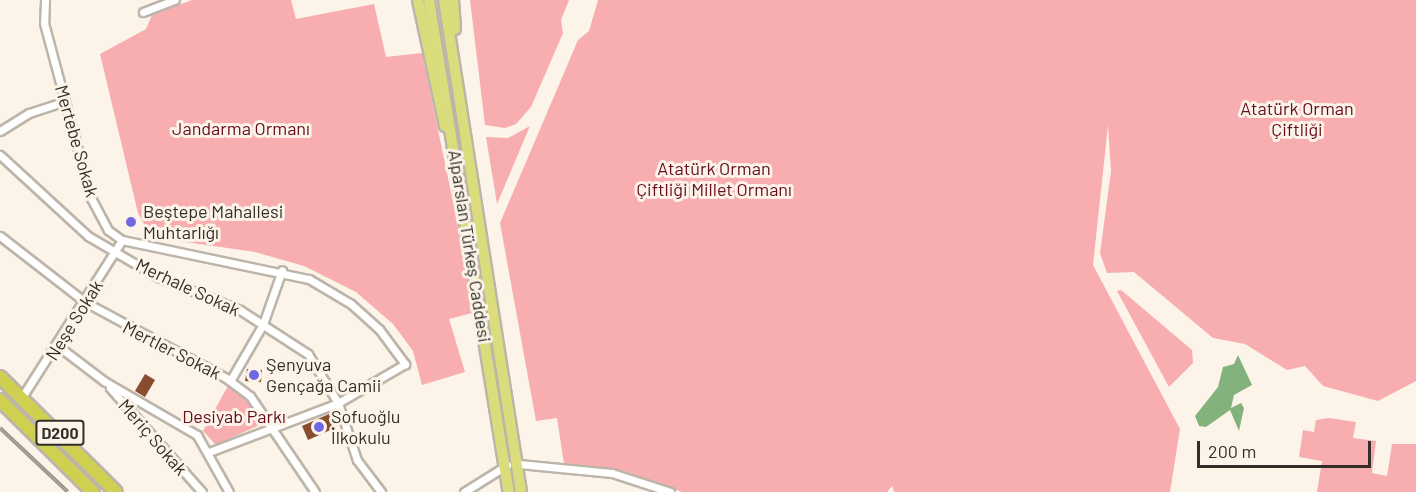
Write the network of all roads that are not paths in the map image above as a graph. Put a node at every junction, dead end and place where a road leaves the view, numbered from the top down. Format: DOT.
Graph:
graph roads {
  1 [pos="45,0"];
  2 [pos="175,0"];
  3 [pos="418,0"];
  4 [pos="429,0"];
  5 [pos="444,0"];
  6 [pos="453,0"];
  7 [pos="143,12"];
  8 [pos="65,101"];
  9 [pos="459,108"];
  10 [pos="0,130"];
  11 [pos="0,155"];
  12 [pos="458,168"];
  13 [pos="0,236"];
  14 [pos="122,240"];
  15 [pos="115,253"];
  16 [pos="282,270"];
  17 [pos="85,302"];
  18 [pos="263,324"];
  19 [pos="58,346"];
  20 [pos="0,377"];
  21 [pos="230,381"];
  22 [pos="105,382"];
  23 [pos="22,397"];
  24 [pos="0,400"];
  25 [pos="338,403"];
  26 [pos="275,428"];
  27 [pos="209,452"];
  28 [pos="519,464"];
  29 [pos="507,465"];
  30 [pos="93,492"];
  31 [pos="116,492"];
  32 [pos="201,492"];
  33 [pos="229,492"];
  34 [pos="315,492"];
  35 [pos="381,492"];
  36 [pos="464,492"];
  37 [pos="509,492"];
  38 [pos="521,492"];
  39 [pos="670,492"];
  1 -- 8 [label="street, Mertebe Sokak"];
  2 -- 7 [label="street"];
  3 -- 12 [label="main road"];
  4 -- 12 [label="main road, Alparslan Türkeş Caddesi"];
  5 -- 9 [label="main road"];
  6 -- 9 [label="main road"];
  8 -- 10 [label="street"];
  8 -- 14 [label="street, Mertebe Sokak"];
  9 -- 28 [label="main road, Alparslan Türkeş Caddesi"];
  11 -- 15 [label="street, Merhale Sokak"];
  12 -- 29 [label="main road, Alparslan Türkeş Caddesi"];
  13 -- 17 [label="street, Mertler Sokak"];
  14 -- 15 [label="street, Neşe Sokak"];
  14 -- 16 [label="street"];
  15 -- 17 [label="street, Neşe Sokak"];
  15 -- 18 [label="street, Merhale Sokak"];
  16 -- 18 [label="street"];
  16 -- 25 [label="street"];
  17 -- 19 [label="street, Neşe Sokak"];
  17 -- 21 [label="street, Mertler Sokak"];
  18 -- 21 [label="street"];
  18 -- 25 [label="street, Merhale Sokak"];
  19 -- 22 [label="street"];
  19 -- 23 [label="street, Neşe Sokak"];
  20 -- 23 [label="highway, D200"];
  21 -- 26 [label="street, Mertler Sokak"];
  22 -- 27 [label="street"];
  22 -- 32 [label="street, Meriç Sokak"];
  23 -- 31 [label="highway, D200"];
  24 -- 30 [label="highway, D200"];
  25 -- 26 [label="street"];
  25 -- 35 [label="street, Merhale Sokak"];
  26 -- 27 [label="street"];
  26 -- 34 [label="street, Mertler Sokak"];
  27 -- 33 [label="street"];
  28 -- 38 [label="main road, Alparslan Türkeş Caddesi"];
  28 -- 39 [label="street"];
  29 -- 36 [label="street"];
  29 -- 37 [label="main road, Alparslan Türkeş Caddesi"];
}
